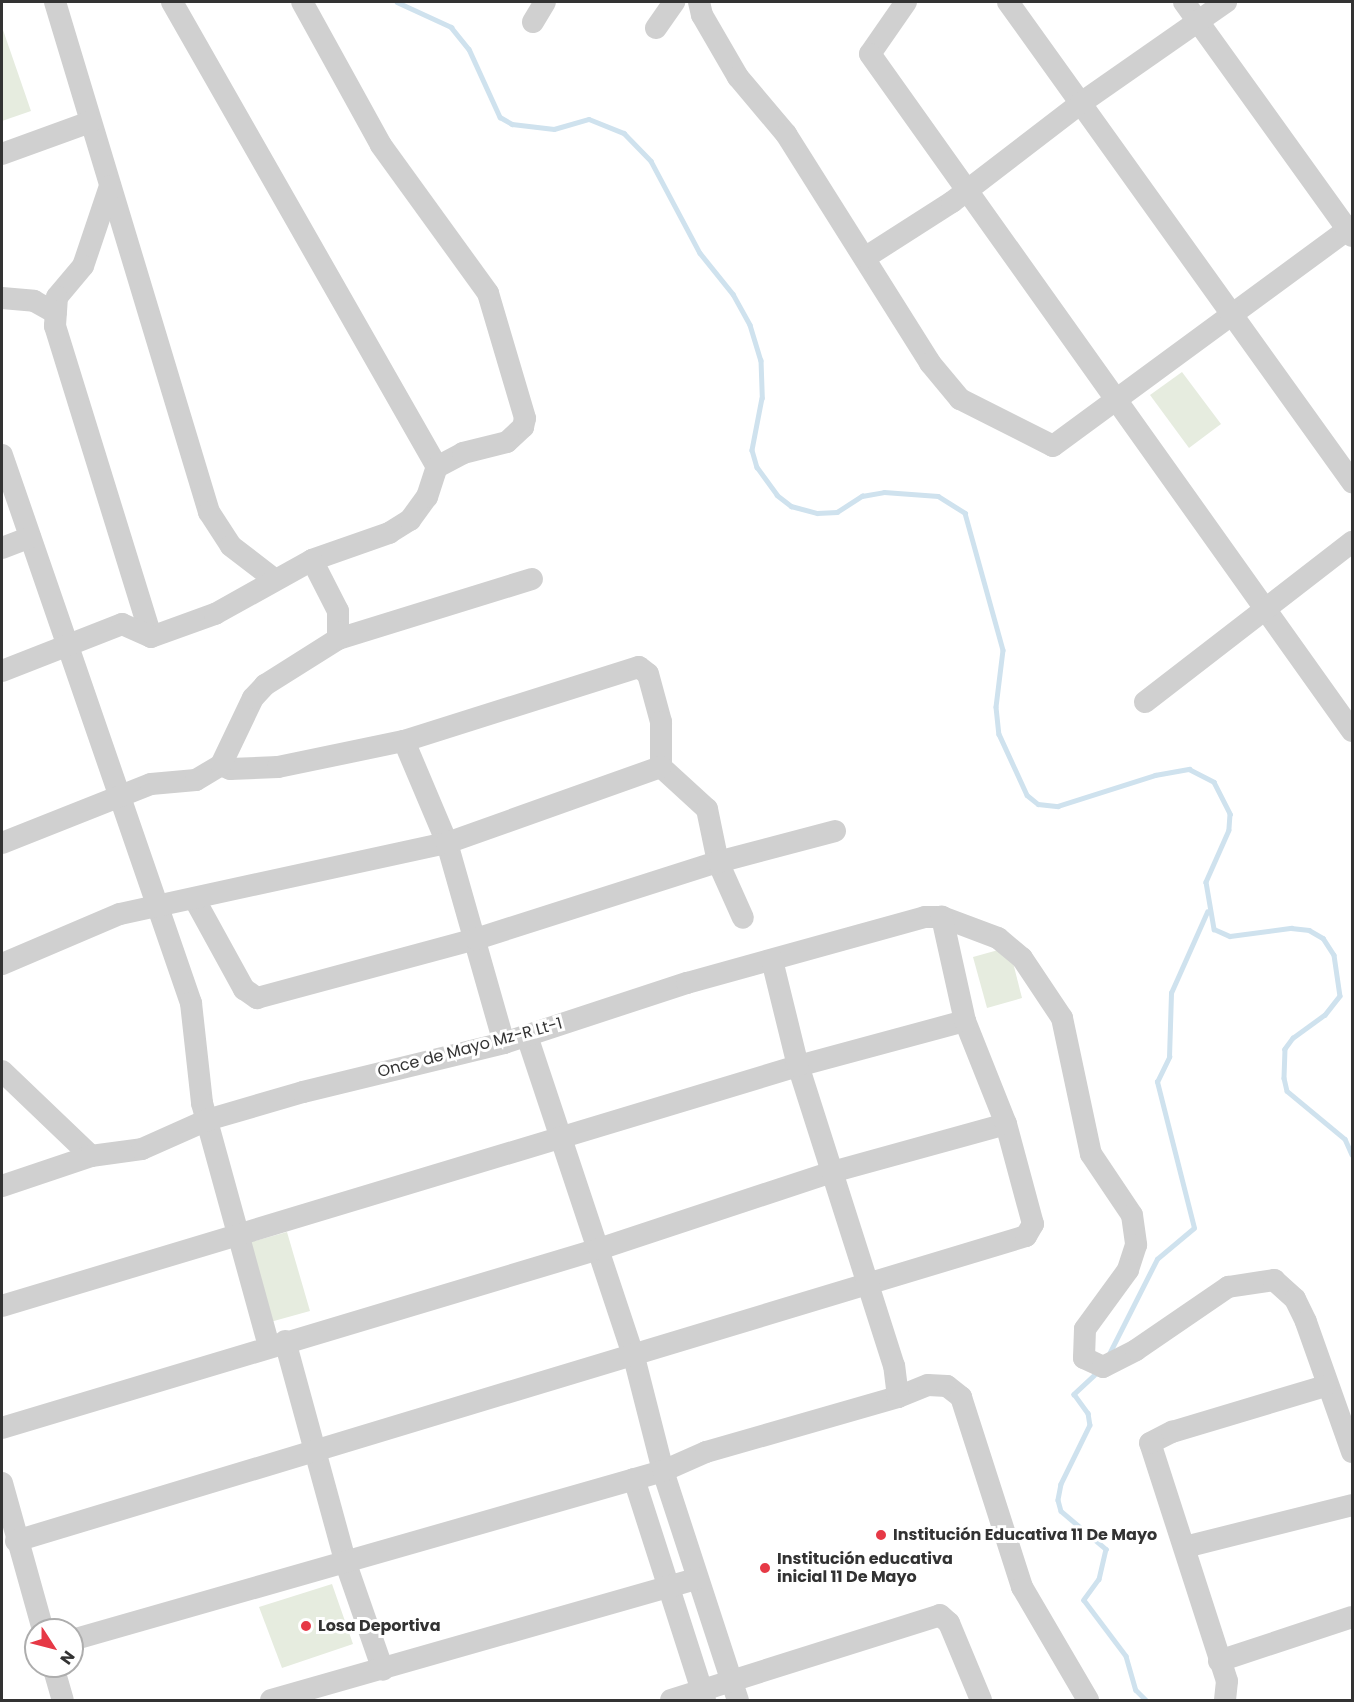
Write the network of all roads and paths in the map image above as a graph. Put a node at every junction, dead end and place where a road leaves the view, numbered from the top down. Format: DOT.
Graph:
graph roads {
  1 [pos="55,2"];
  2 [pos="172,2"];
  3 [pos="302,2"];
  4 [pos="545,2"];
  5 [pos="674,2"];
  6 [pos="699,2"];
  7 [pos="906,2"];
  8 [pos="1008,2"];
  9 [pos="1184,2"];
  10 [pos="1226,2"];
  11 [pos="1198,21"];
  12 [pos="533,22"];
  13 [pos="656,28"];
  14 [pos="1081,103"];
  15 [pos="90,122"];
  16 [pos="2,153"];
  17 [pos="110,186"];
  18 [pos="965,192"];
  19 [pos="1351,231"];
  20 [pos="866,257"];
  21 [pos="2,298"];
  22 [pos="56,313"];
  23 [pos="1231,315"];
  24 [pos="1115,402"];
  25 [pos="2,455"];
  26 [pos="437,467"];
  27 [pos="1353,482"];
  28 [pos="30,537"];
  29 [pos="1353,542"];
  30 [pos="2,548"];
  31 [pos="312,560"];
  32 [pos="274,579"];
  33 [pos="532,579"];
  34 [pos="1263,608"];
  35 [pos="150,637"];
  36 [pos="338,639"];
  37 [pos="68,644"];
  38 [pos="2,671"];
  39 [pos="1144,702"];
  40 [pos="1353,731"];
  41 [pos="404,741"];
  42 [pos="220,765"];
  43 [pos="661,767"];
  44 [pos="120,797"];
  45 [pos="835,831"];
  46 [pos="2,843"];
  47 [pos="447,843"];
  48 [pos="718,862"];
  49 [pos="195,900"];
  50 [pos="156,909"];
  51 [pos="942,917"];
  52 [pos="743,918"];
  53 [pos="476,939"];
  54 [pos="772,960"];
  55 [pos="2,964"];
  56 [pos="965,1021"];
  57 [pos="527,1036"];
  58 [pos="504,1042"];
  59 [pos="798,1066"];
  60 [pos="2,1071"];
  61 [pos="207,1120"];
  62 [pos="1006,1124"];
  63 [pos="560,1136"];
  64 [pos="91,1156"];
  65 [pos="832,1172"];
  66 [pos="2,1186"];
  67 [pos="239,1235"];
  68 [pos="599,1249"];
  69 [pos="869,1282"];
  70 [pos="2,1306"];
  71 [pos="277,1343"];
  72 [pos="634,1357"];
  73 [pos="1325,1386"];
  74 [pos="898,1397"];
  75 [pos="2,1428"];
  76 [pos="313,1452"];
  77 [pos="1353,1452"];
  78 [pos="663,1471"];
  79 [pos="634,1479"];
  80 [pos="2,1483"];
  81 [pos="1353,1505"];
  82 [pos="16,1541"];
  83 [pos="1185,1547"];
  84 [pos="345,1561"];
  85 [pos="696,1579"];
  86 [pos="667,1588"];
  87 [pos="1353,1617"];
  88 [pos="39,1618"];
  89 [pos="84,1637"];
  90 [pos="383,1670"];
  91 [pos="56,1678"];
  92 [pos="1226,1686"];
  93 [pos="735,1692"];
  94 [pos="318,1693"];
  95 [pos="704,1696"];
  96 [pos="63,1701"];
  97 [pos="271,1701"];
  98 [pos="671,1701"];
  99 [pos="981,1701"];
  100 [pos="1088,1701"];
  1 -- 15 [label="street"];
  2 -- 26 [label="street"];
  3 -- 26 [label="street"];
  4 -- 12 [label="street"];
  5 -- 13 [label="street"];
  6 -- 20 [label="street"];
  7 -- 18 [label="street"];
  8 -- 14 [label="street"];
  9 -- 11 [label="street"];
  10 -- 11 [label="street"];
  11 -- 14 [label="street"];
  11 -- 19 [label="street"];
  14 -- 18 [label="street"];
  14 -- 23 [label="street"];
  15 -- 16 [label="street"];
  15 -- 17 [label="street"];
  17 -- 22 [label="street"];
  17 -- 32 [label="street"];
  18 -- 20 [label="street"];
  18 -- 24 [label="street"];
  19 -- 23 [label="street"];
  20 -- 24 [label="street"];
  21 -- 22 [label="street"];
  22 -- 35 [label="street"];
  23 -- 24 [label="street"];
  23 -- 27 [label="street"];
  24 -- 34 [label="street"];
  25 -- 28 [label="street"];
  26 -- 31 [label="street"];
  28 -- 30 [label="street"];
  28 -- 37 [label="street"];
  29 -- 34 [label="street"];
  31 -- 32 [label="street"];
  31 -- 36 [label="street"];
  32 -- 35 [label="street"];
  33 -- 36 [label="street"];
  34 -- 39 [label="street"];
  34 -- 40 [label="street"];
  35 -- 37 [label="street"];
  36 -- 42 [label="street"];
  37 -- 38 [label="street"];
  37 -- 44 [label="street"];
  41 -- 42 [label="street"];
  41 -- 43 [label="street"];
  41 -- 47 [label="street"];
  42 -- 44 [label="street"];
  43 -- 47 [label="street"];
  43 -- 48 [label="street"];
  44 -- 46 [label="street"];
  44 -- 50 [label="street"];
  45 -- 48 [label="street"];
  47 -- 49 [label="street"];
  47 -- 53 [label="street"];
  48 -- 52 [label="street"];
  48 -- 53 [label="street"];
  49 -- 50 [label="street"];
  49 -- 53 [label="street"];
  50 -- 55 [label="street"];
  50 -- 61 [label="street"];
  51 -- 54 [label="street, Once de Mayo Mz-R Lt-1"];
  51 -- 56 [label="street"];
  51 -- 73 [label="street"];
  53 -- 58 [label="street"];
  54 -- 57 [label="street, Once de Mayo Mz-R Lt-1"];
  54 -- 59 [label="street"];
  56 -- 59 [label="street"];
  56 -- 62 [label="street"];
  57 -- 58 [label="street, Once de Mayo Mz-R Lt-1"];
  57 -- 63 [label="street"];
  58 -- 61 [label="street, Once de Mayo Mz-R Lt-1"];
  59 -- 63 [label="street"];
  59 -- 65 [label="street"];
  60 -- 64 [label="street"];
  61 -- 64 [label="street, Once de Mayo Mz-R Lt-1"];
  61 -- 67 [label="street"];
  62 -- 65 [label="street"];
  62 -- 69 [label="street"];
  63 -- 67 [label="street"];
  63 -- 68 [label="street"];
  64 -- 66 [label="street, Once de Mayo Mz-R Lt-1"];
  65 -- 68 [label="street"];
  65 -- 69 [label="street"];
  67 -- 70 [label="street"];
  67 -- 71 [label="street"];
  68 -- 71 [label="street"];
  68 -- 72 [label="street"];
  69 -- 72 [label="street"];
  69 -- 74 [label="street"];
  71 -- 75 [label="street"];
  71 -- 76 [label="street"];
  72 -- 76 [label="street"];
  72 -- 78 [label="street"];
  73 -- 77 [label="street"];
  73 -- 83 [label="street"];
  74 -- 78 [label="street"];
  74 -- 100 [label="street"];
  76 -- 82 [label="street"];
  76 -- 84 [label="street"];
  78 -- 79 [label="street"];
  78 -- 85 [label="street"];
  79 -- 84 [label="street"];
  79 -- 86 [label="street"];
  80 -- 82 [label="street"];
  81 -- 83 [label="street"];
  82 -- 88 [label="street"];
  83 -- 92 [label="street"];
  84 -- 89 [label="street"];
  84 -- 90 [label="street"];
  85 -- 86 [label="street"];
  85 -- 93 [label="street"];
  86 -- 90 [label="street"];
  86 -- 95 [label="street"];
  87 -- 92 [label="street"];
  90 -- 94 [label="street"];
  91 -- 96 [label="street"];
  93 -- 95 [label="street"];
  93 -- 99 [label="street"];
  94 -- 97 [label="street"];
  95 -- 98 [label="street"];
}
